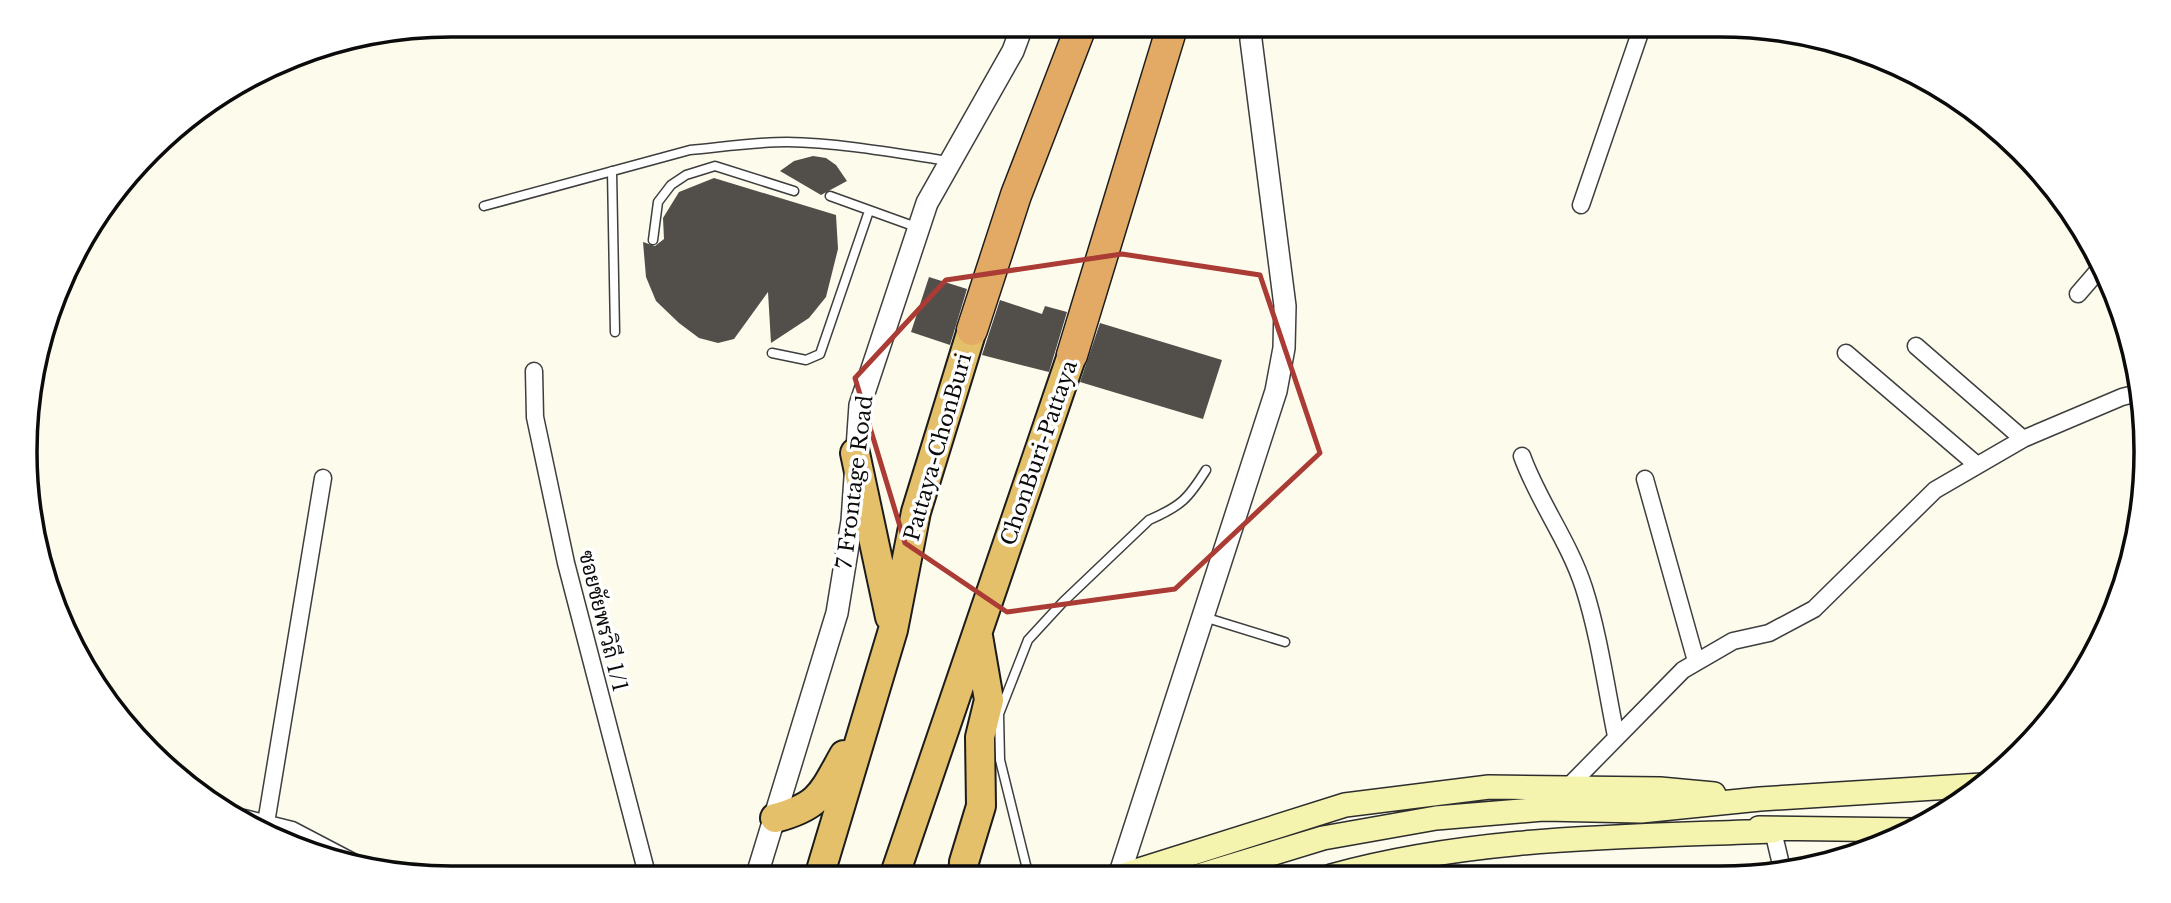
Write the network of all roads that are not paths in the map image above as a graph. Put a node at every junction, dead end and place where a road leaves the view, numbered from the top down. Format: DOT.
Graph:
graph roads {
  1 [pos="1018,37"];
  2 [pos="1077,37"];
  3 [pos="1169,37"];
  4 [pos="1251,37"];
  5 [pos="1639,37"];
  6 [pos="711,148"];
  7 [pos="950,162"];
  8 [pos="715,166"];
  9 [pos="612,172"];
  10 [pos="794,191"];
  11 [pos="830,197"];
  12 [pos="1581,205"];
  13 [pos="484,206"];
  14 [pos="869,211"];
  15 [pos="918,228"];
  16 [pos="653,240"];
  17 [pos="2094,275"];
  18 [pos="2078,295"];
  19 [pos="972,330"];
  20 [pos="614,332"];
  21 [pos="1916,346"];
  22 [pos="1846,352"];
  23 [pos="772,353"];
  24 [pos="1072,355"];
  25 [pos="534,372"];
  26 [pos="2131,395"];
  27 [pos="2023,439"];
  28 [pos="855,453"];
  29 [pos="1522,456"];
  30 [pos="1977,465"];
  31 [pos="1206,470"];
  32 [pos="323,478"];
  33 [pos="1645,480"];
  34 [pos="1204,617"];
  35 [pos="892,630"];
  36 [pos="977,632"];
  37 [pos="1285,642"];
  38 [pos="1696,661"];
  39 [pos="866,720"];
  40 [pos="1616,736"];
  41 [pos="1568,787"];
  42 [pos="1962,788"];
  43 [pos="1760,799"];
  44 [pos="1660,810"];
  45 [pos="775,818"];
  46 [pos="266,823"];
  47 [pos="271,824"];
  48 [pos="292,830"];
  49 [pos="1888,830"];
  50 [pos="1773,831"];
  51 [pos="294,835"];
  52 [pos="320,845"];
  53 [pos="1780,862"];
  54 [pos="645,866"];
  55 [pos="760,866"];
  56 [pos="822,866"];
  57 [pos="898,866"];
  58 [pos="966,866"];
  59 [pos="1026,866"];
  60 [pos="1121,866"];
  61 [pos="1150,866"];
  62 [pos="1231,866"];
  63 [pos="1379,866"];
  1 -- 7 [label="street, 7 Frontage Road"];
  2 -- 19 [label="highway, Pattaya-ChonBuri"];
  3 -- 24 [label="highway, ChonBuri-Pattaya"];
  4 -- 34 [label="street"];
  5 -- 12 [label="street"];
  6 -- 7 [label="lane"];
  6 -- 8 [label="lane"];
  6 -- 9 [label="lane"];
  7 -- 15 [label="street, 7 Frontage Road"];
  8 -- 10 [label="lane"];
  8 -- 16 [label="lane"];
  9 -- 13 [label="lane"];
  9 -- 20 [label="lane"];
  11 -- 14 [label="lane"];
  14 -- 15 [label="lane"];
  14 -- 23 [label="lane"];
  15 -- 28 [label="street, 7 Frontage Road"];
  17 -- 18 [label="street"];
  19 -- 35 [label="highway, Pattaya-ChonBuri"];
  21 -- 27 [label="street"];
  22 -- 30 [label="street"];
  24 -- 36 [label="highway, ChonBuri-Pattaya"];
  25 -- 54 [label="street, ซอยชัยพรวิถี 1/1"];
  26 -- 27 [label="street"];
  27 -- 30 [label="street"];
  28 -- 35 [label="highway"];
  28 -- 45 [label="street, 7 Frontage Road"];
  29 -- 40 [label="street"];
  30 -- 38 [label="street"];
  31 -- 59 [label="lane"];
  32 -- 46 [label="street"];
  33 -- 38 [label="street"];
  34 -- 37 [label="lane"];
  34 -- 60 [label="street"];
  35 -- 39 [label="highway, Pattaya-ChonBuri"];
  36 -- 57 [label="highway, ChonBuri-Pattaya"];
  36 -- 58 [label="highway"];
  38 -- 40 [label="street"];
  39 -- 45 [label="highway"];
  39 -- 56 [label="highway, Pattaya-ChonBuri"];
  40 -- 41 [label="street"];
  41 -- 43 [label="main road"];
  41 -- 61 [label="main road"];
  42 -- 43 [label="main road"];
  43 -- 44 [label="main road"];
  44 -- 50 [label="main road"];
  44 -- 62 [label="main road"];
  45 -- 55 [label="street, 7 Frontage Road"];
  47 -- 48 [label="street"];
  48 -- 51 [label="street"];
  48 -- 52 [label="street"];
  49 -- 50 [label="main road"];
  50 -- 53 [label="street"];
  50 -- 63 [label="main road"];
}
